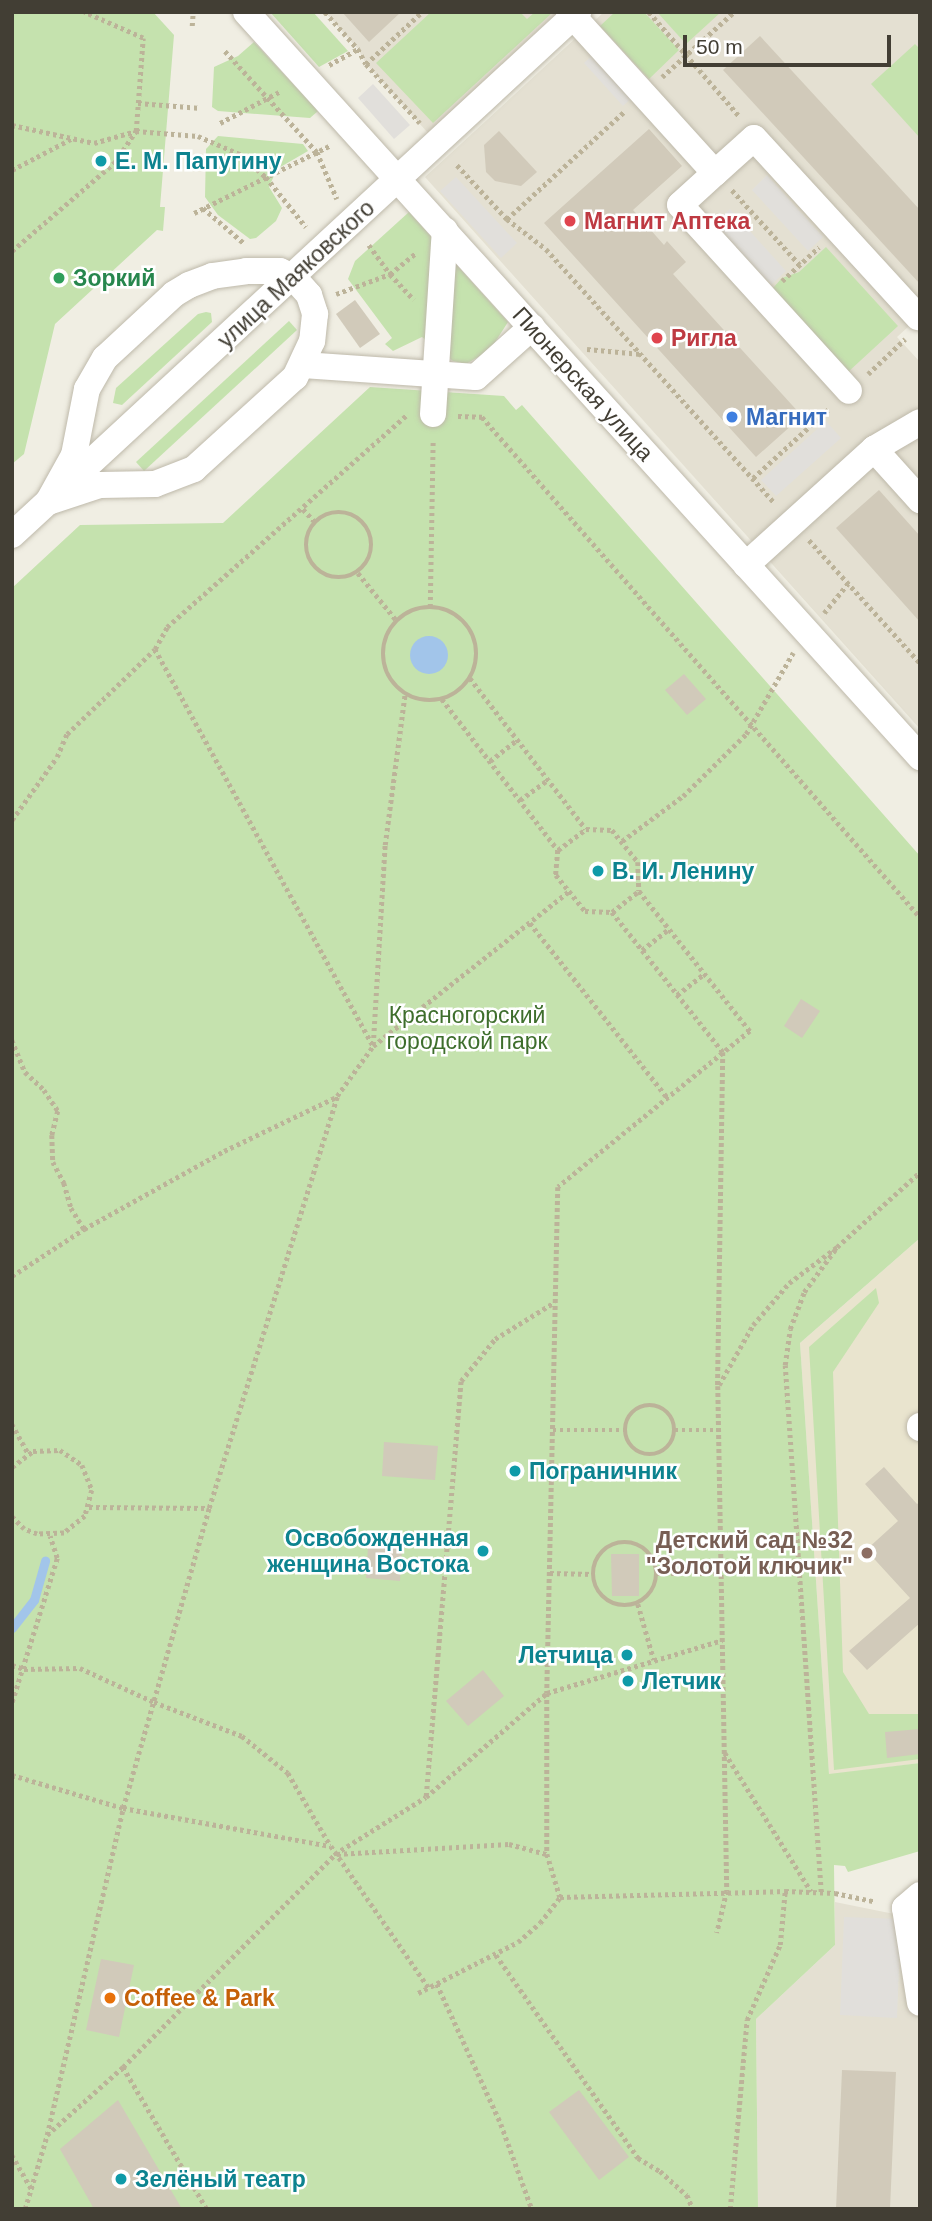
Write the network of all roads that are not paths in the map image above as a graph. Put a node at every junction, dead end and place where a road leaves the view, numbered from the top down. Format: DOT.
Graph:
graph roads {
  1 [pos="246,12"];
  2 [pos="573,14"];
  3 [pos="715,173"];
  4 [pos="399,179"];
  5 [pos="445,230"];
  6 [pos="293,277"];
  7 [pos="918,317"];
  8 [pos="532,327"];
  9 [pos="303,365"];
  10 [pos="436,374"];
  11 [pos="849,391"];
  12 [pos="433,414"];
  13 [pos="920,422"];
  14 [pos="874,449"];
  15 [pos="920,500"];
  16 [pos="48,502"];
  17 [pos="12,535"];
  18 [pos="746,565"];
  19 [pos="920,757"];
  20 [pos="920,1895"];
  21 [pos="913,1921"];
  22 [pos="920,2003"];
  1 -- 4 [label="street, Пионерская улица"];
  2 -- 3 [label="street"];
  2 -- 4 [label="street, улица Маяковского"];
  3 -- 7 [label="street"];
  3 -- 11 [label="street"];
  4 -- 5 [label="street, Пионерская улица"];
  4 -- 6 [label="street, улица Маяковского"];
  5 -- 8 [label="street, Пионерская улица"];
  5 -- 10 [label="street"];
  6 -- 9 [label="street"];
  6 -- 16 [label="street, улица Маяковского"];
  6 -- 16 [label="street"];
  8 -- 10 [label="street"];
  8 -- 18 [label="street, Пионерская улица"];
  9 -- 10 [label="street"];
  9 -- 16 [label="street"];
  10 -- 12 [label="street"];
  13 -- 14 [label="street"];
  14 -- 15 [label="street"];
  14 -- 18 [label="street"];
  16 -- 17 [label="street, улица Маяковского"];
  18 -- 19 [label="street, Пионерская улица"];
  20 -- 21 [label="street"];
  21 -- 22 [label="street"];
}
